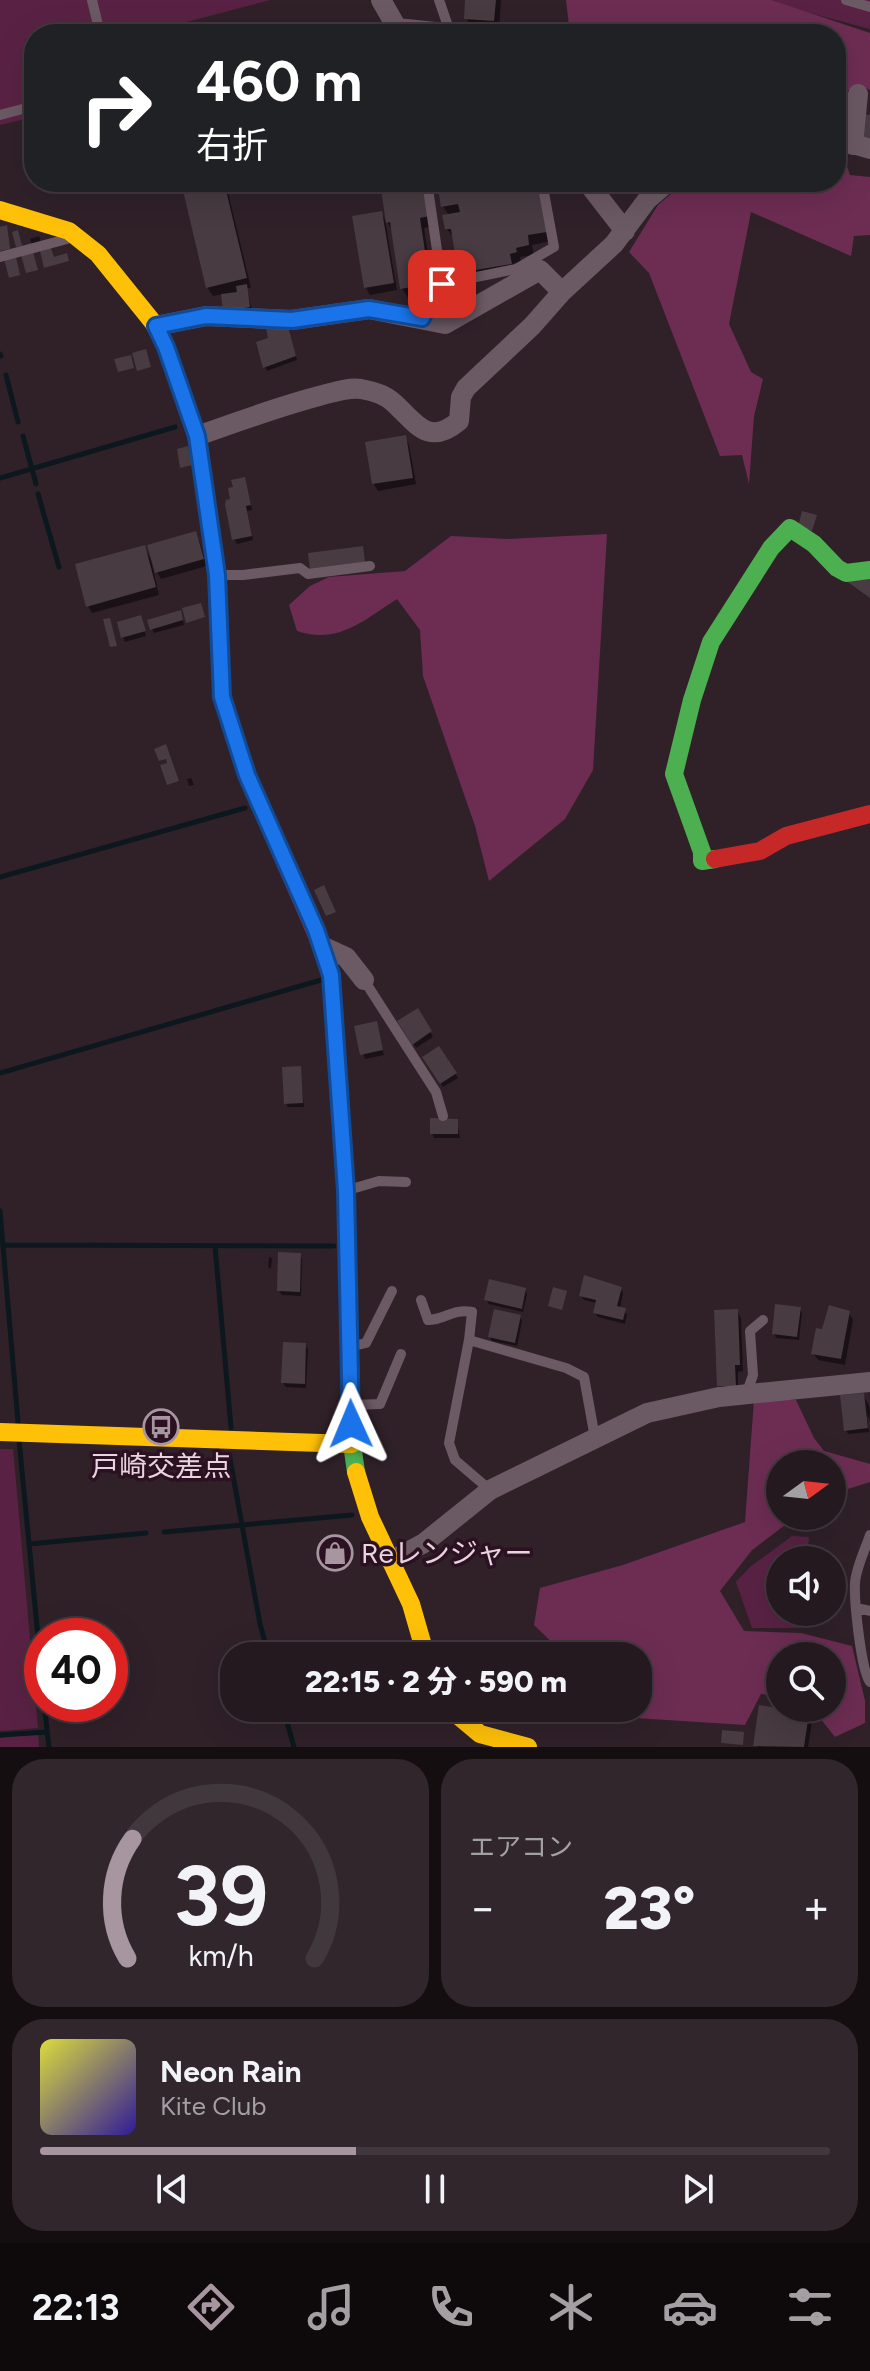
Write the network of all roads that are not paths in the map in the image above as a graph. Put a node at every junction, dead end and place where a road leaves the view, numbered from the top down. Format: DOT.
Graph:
graph roads {
  1 [pos="92,0"];
  2 [pos="381,0"];
  3 [pos="439,0"];
  4 [pos="846,0"];
  5 [pos="868,4"];
  6 [pos="98,24"];
  7 [pos="395,24"];
  8 [pos="448,24"];
  9 [pos="858,94"];
  10 [pos="24,109"];
  11 [pos="0,115"];
  12 [pos="853,144"];
  13 [pos="428,192"];
  14 [pos="544,192"];
  15 [pos="595,192"];
  16 [pos="656,192"];
  17 [pos="0,210"];
  18 [pos="69,231"];
  19 [pos="625,231"];
  20 [pos="554,247"];
  21 [pos="0,257"];
  22 [pos="540,270"];
  23 [pos="442,284"];
  24 [pos="562,292"];
  25 [pos="422,318"];
  26 [pos="156,326"];
  27 [pos="197,436"];
  28 [pos="370,566"];
  29 [pos="870,570"];
  30 [pos="217,575"];
  31 [pos="870,814"];
  32 [pos="322,946"];
  33 [pos="364,980"];
  34 [pos="443,1116"];
  35 [pos="406,1182"];
  36 [pos="346,1191"];
  37 [pos="392,1291"];
  38 [pos="421,1300"];
  39 [pos="763,1320"];
  40 [pos="469,1340"];
  41 [pos="351,1347"];
  42 [pos="401,1354"];
  43 [pos="870,1382"];
  44 [pos="746,1395"];
  45 [pos="350,1405"];
  46 [pos="4,1432"];
  47 [pos="595,1438"];
  48 [pos="352,1444"];
  49 [pos="490,1490"];
  50 [pos="870,1535"];
  51 [pos="391,1561"];
  52 [pos="857,1608"];
  53 [pos="870,1611"];
  54 [pos="422,1642"];
  55 [pos="870,1682"];
  56 [pos="466,1722"];
  57 [pos="501,1744"];
  58 [pos="528,1747"];
  1 -- 6 [label="lane"];
  2 -- 7 [label="street"];
  3 -- 8 [label="lane"];
  4 -- 5 [label="lane"];
  9 -- 12 [label="street"];
  10 -- 11 [label="lane"];
  13 -- 23 [label="lane"];
  14 -- 20 [label="lane"];
  15 -- 19 [label="street"];
  16 -- 19 [label="street"];
  17 -- 18 [label="street"];
  18 -- 21 [label="lane"];
  18 -- 26 [label="street"];
  19 -- 24 [label="street"];
  20 -- 22 [label="lane"];
  20 -- 23 [label="lane"];
  22 -- 24 [label="street"];
  22 -- 25 [label="street"];
  23 -- 25 [label="lane"];
  24 -- 27 [label="street"];
  25 -- 26 [label="street"];
  26 -- 27 [label="street"];
  27 -- 30 [label="street"];
  28 -- 30 [label="lane"];
  29 -- 31 [label="street"];
  30 -- 32 [label="street"];
  32 -- 33 [label="street"];
  32 -- 36 [label="street"];
  33 -- 34 [label="lane"];
  35 -- 36 [label="lane"];
  36 -- 41 [label="street"];
  37 -- 41 [label="lane"];
  38 -- 40 [label="lane"];
  39 -- 44 [label="lane"];
  40 -- 47 [label="lane"];
  40 -- 49 [label="lane"];
  41 -- 45 [label="street"];
  42 -- 45 [label="lane"];
  43 -- 44 [label="street"];
  44 -- 47 [label="street"];
  45 -- 48 [label="street"];
  46 -- 48 [label="street"];
  47 -- 49 [label="street"];
  48 -- 51 [label="street"];
  49 -- 51 [label="street"];
  50 -- 52 [label="lane"];
  51 -- 54 [label="street"];
  52 -- 53 [label="lane"];
  52 -- 55 [label="lane"];
  56 -- 57 [label="street"];
  57 -- 58 [label="street"];
}
